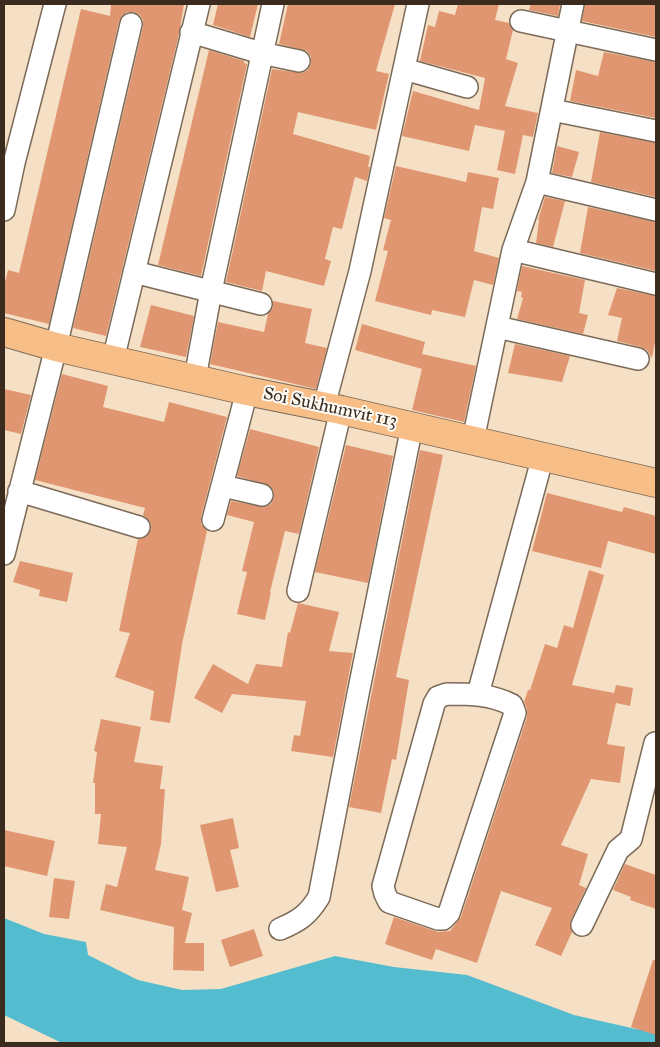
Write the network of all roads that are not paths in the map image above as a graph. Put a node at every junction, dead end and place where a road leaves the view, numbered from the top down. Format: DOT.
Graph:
graph roads {
  1 [pos="55,4"];
  2 [pos="199,4"];
  3 [pos="273,4"];
  4 [pos="418,4"];
  5 [pos="573,4"];
  6 [pos="521,21"];
  7 [pos="131,24"];
  8 [pos="191,32"];
  9 [pos="568,32"];
  10 [pos="656,50"];
  11 [pos="261,53"];
  12 [pos="299,61"];
  13 [pos="404,69"];
  14 [pos="467,86"];
  15 [pos="552,110"];
  16 [pos="656,131"];
  17 [pos="537,182"];
  18 [pos="4,210"];
  19 [pos="656,210"];
  20 [pos="512,250"];
  21 [pos="134,272"];
  22 [pos="656,284"];
  23 [pos="211,291"];
  24 [pos="261,304"];
  25 [pos="497,327"];
  26 [pos="4,332"];
  27 [pos="56,347"];
  28 [pos="638,359"];
  29 [pos="113,360"];
  30 [pos="195,378"];
  31 [pos="247,390"];
  32 [pos="332,408"];
  33 [pos="412,426"];
  34 [pos="473,440"];
  35 [pos="543,456"];
  36 [pos="656,483"];
  37 [pos="223,486"];
  38 [pos="19,491"];
  39 [pos="262,495"];
  40 [pos="213,520"];
  41 [pos="139,527"];
  42 [pos="4,554"];
  43 [pos="298,591"];
  44 [pos="478,694"];
  45 [pos="655,743"];
  46 [pos="649,798"];
  47 [pos="582,925"];
  48 [pos="280,929"];
  1 -- 18 [label="street"];
  2 -- 8 [label="street"];
  3 -- 11 [label="street"];
  4 -- 13 [label="street"];
  5 -- 9 [label="street"];
  6 -- 9 [label="street"];
  7 -- 27 [label="street"];
  8 -- 11 [label="street"];
  8 -- 21 [label="street"];
  9 -- 10 [label="street"];
  9 -- 15 [label="street"];
  11 -- 12 [label="street"];
  11 -- 23 [label="street"];
  13 -- 14 [label="street"];
  13 -- 32 [label="street"];
  15 -- 16 [label="street"];
  15 -- 17 [label="street"];
  17 -- 19 [label="street"];
  17 -- 20 [label="street"];
  20 -- 22 [label="street"];
  20 -- 25 [label="street"];
  21 -- 23 [label="street"];
  21 -- 29 [label="street"];
  23 -- 24 [label="street"];
  23 -- 30 [label="street"];
  25 -- 28 [label="street"];
  25 -- 34 [label="street"];
  26 -- 27 [label="main road, Soi Sukhumvit 113"];
  27 -- 29 [label="main road, Soi Sukhumvit 113"];
  27 -- 38 [label="street"];
  29 -- 30 [label="main road, Soi Sukhumvit 113"];
  30 -- 31 [label="main road, Soi Sukhumvit 113"];
  31 -- 32 [label="main road, Soi Sukhumvit 113"];
  31 -- 37 [label="street"];
  32 -- 33 [label="main road, Soi Sukhumvit 113"];
  32 -- 43 [label="street"];
  33 -- 34 [label="main road, Soi Sukhumvit 113"];
  33 -- 48 [label="street"];
  34 -- 35 [label="main road, Soi Sukhumvit 113"];
  35 -- 36 [label="main road, Soi Sukhumvit 113"];
  35 -- 44 [label="street"];
  37 -- 39 [label="street"];
  37 -- 40 [label="street"];
  38 -- 41 [label="street"];
  38 -- 42 [label="street"];
  44 -- 44 [label="street"];
  45 -- 46 [label="street"];
  46 -- 47 [label="street"];
}
